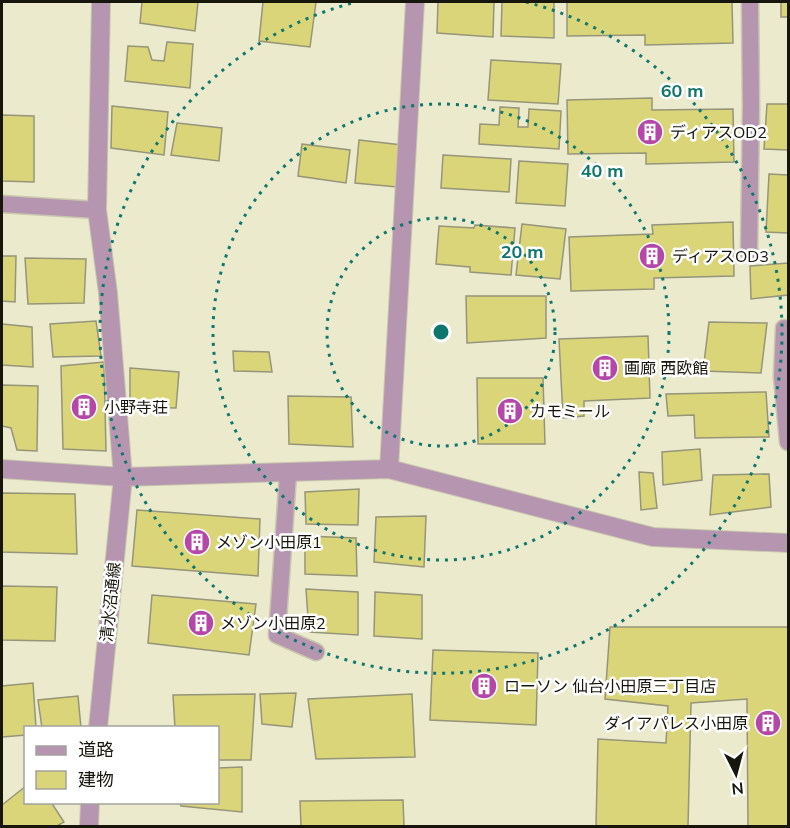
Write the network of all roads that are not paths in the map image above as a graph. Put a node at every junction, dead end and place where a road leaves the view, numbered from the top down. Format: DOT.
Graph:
graph roads {
  1 [pos="101,2"];
  2 [pos="415,2"];
  3 [pos="750,2"];
  4 [pos="2,204"];
  5 [pos="97,210"];
  6 [pos="749,253"];
  7 [pos="784,328"];
  8 [pos="789,442"];
  9 [pos="2,469"];
  10 [pos="389,470"];
  11 [pos="288,474"];
  12 [pos="123,477"];
  13 [pos="789,543"];
  14 [pos="316,652"];
  15 [pos="98,726"];
  16 [pos="90,804"];
  17 [pos="89,826"];
  1 -- 5 [label="street, 清水沼通線"];
  2 -- 10 [label="street"];
  3 -- 6 [label="lane"];
  4 -- 5 [label="lane"];
  5 -- 12 [label="street, 清水沼通線"];
  7 -- 8 [label="lane"];
  9 -- 12 [label="street"];
  10 -- 11 [label="street"];
  10 -- 13 [label="street"];
  11 -- 12 [label="street"];
  11 -- 14 [label="lane"];
  12 -- 15 [label="street, 清水沼通線"];
  16 -- 17 [label="street"];
}
